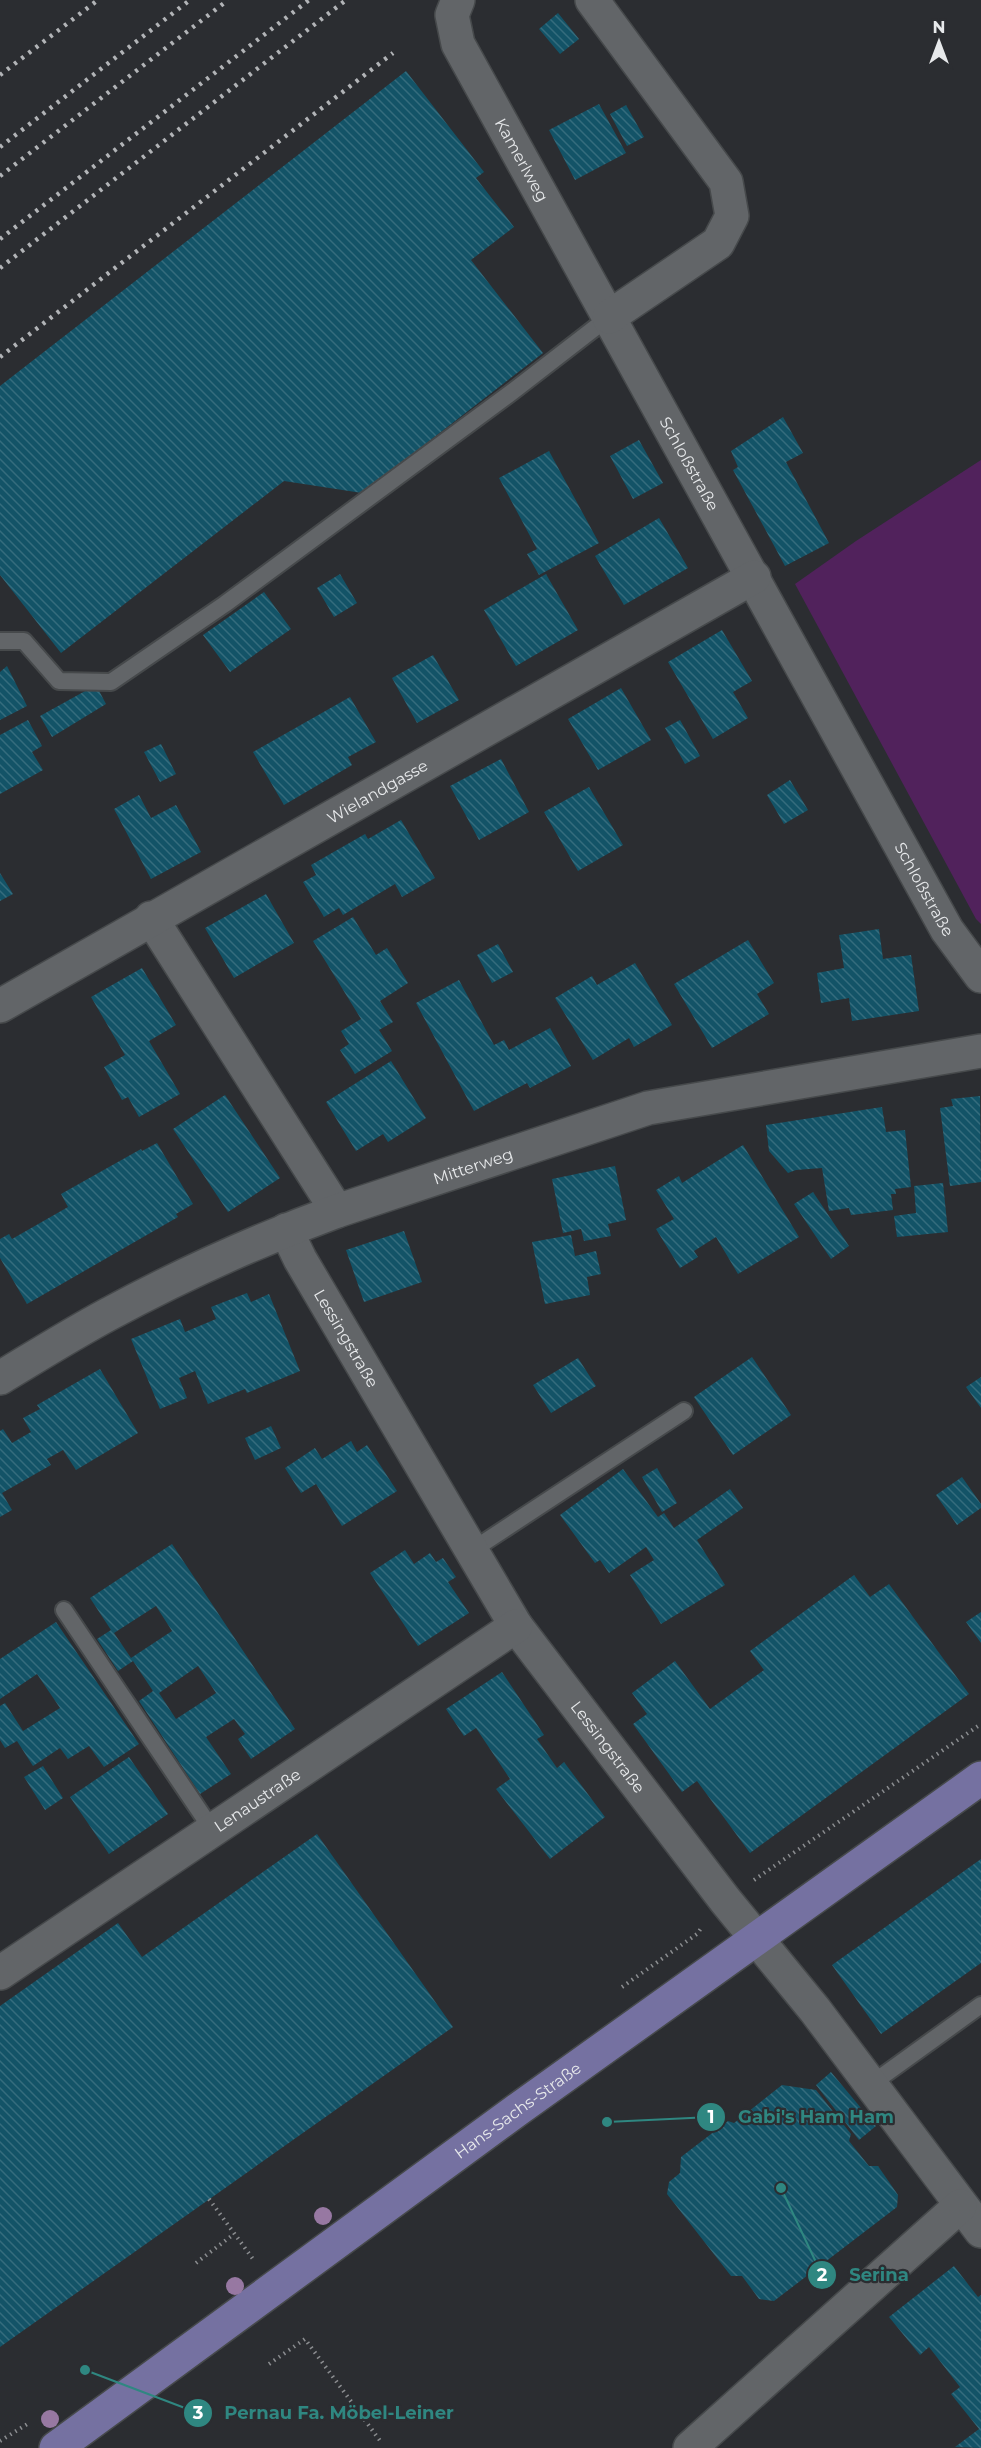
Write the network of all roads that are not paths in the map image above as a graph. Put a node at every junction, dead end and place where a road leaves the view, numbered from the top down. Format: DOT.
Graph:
graph roads {
  1 [pos="458,0"];
  2 [pos="592,0"];
  3 [pos="609,317"];
  4 [pos="754,577"];
  5 [pos="0,641"];
  6 [pos="151,918"];
  7 [pos="981,976"];
  8 [pos="0,1006"];
  9 [pos="981,1051"];
  10 [pos="337,1211"];
  11 [pos="286,1230"];
  12 [pos="0,1378"];
  13 [pos="684,1411"];
  14 [pos="471,1551"];
  15 [pos="64,1610"];
  16 [pos="516,1626"];
  17 [pos="981,1778"];
  18 [pos="213,1831"];
  19 [pos="756,1938"];
  20 [pos="0,1973"];
  21 [pos="981,2005"];
  22 [pos="870,2085"];
  23 [pos="960,2206"];
  24 [pos="981,2231"];
  25 [pos="56,2448"];
  26 [pos="690,2448"];
  1 -- 3 [label="street, Kamerlweg"];
  2 -- 3 [label="street"];
  3 -- 4 [label="street, Schloßstraße"];
  3 -- 5 [label="lane"];
  4 -- 6 [label="street, Wielandgasse"];
  4 -- 7 [label="street, Schloßstraße"];
  6 -- 8 [label="street, Wielandgasse"];
  6 -- 10 [label="street"];
  9 -- 10 [label="street, Mitterweg"];
  10 -- 11 [label="street, Mitterweg"];
  11 -- 12 [label="street, Mitterweg"];
  11 -- 14 [label="street, Lessingstraße"];
  13 -- 14 [label="lane"];
  14 -- 16 [label="street, Lessingstraße"];
  15 -- 18 [label="lane"];
  16 -- 18 [label="street, Lenaustraße"];
  16 -- 19 [label="street, Lessingstraße"];
  17 -- 19 [label="main road, Hans-Sachs-Straße"];
  18 -- 20 [label="street, Lenaustraße"];
  19 -- 22 [label="street, Lessingstraße"];
  19 -- 25 [label="main road, Hans-Sachs-Straße"];
  21 -- 22 [label="lane"];
  22 -- 23 [label="street, Lessingstraße"];
  23 -- 24 [label="street, Lessingstraße"];
  23 -- 26 [label="street"];
}
